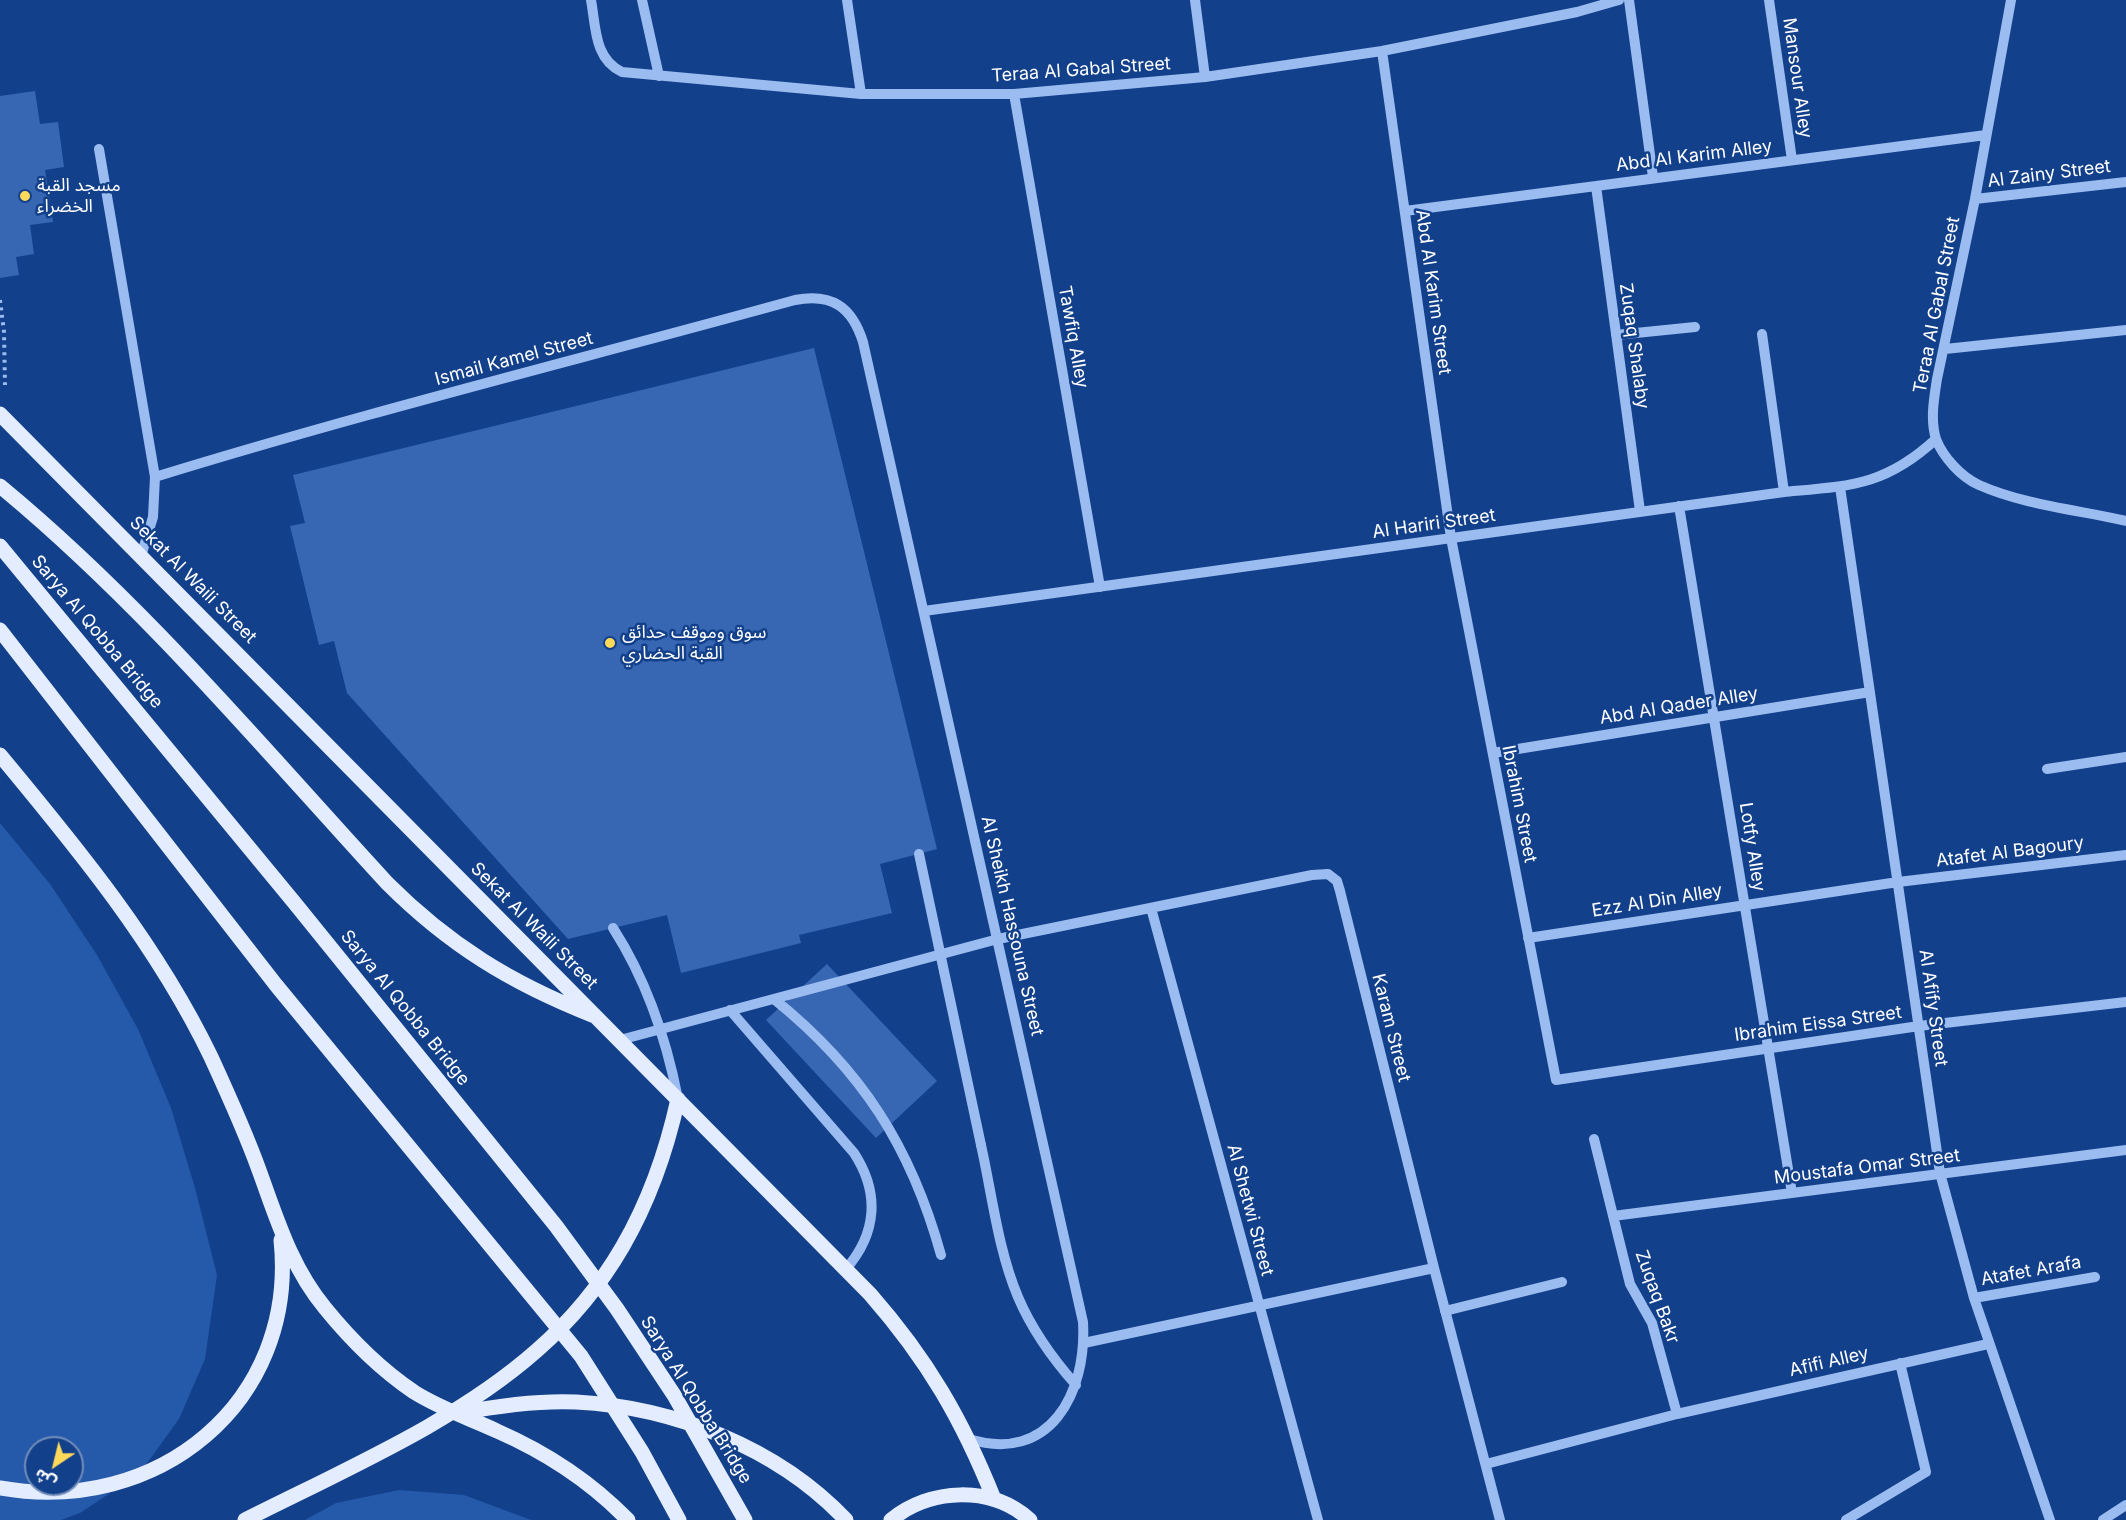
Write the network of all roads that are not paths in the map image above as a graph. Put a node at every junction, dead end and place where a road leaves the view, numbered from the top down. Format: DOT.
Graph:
graph roads {
  1 [pos="591,0"];
  2 [pos="642,0"];
  3 [pos="847,0"];
  4 [pos="1195,0"];
  5 [pos="1576,0"];
  6 [pos="1619,0"];
  7 [pos="1629,0"];
  8 [pos="1769,0"];
  9 [pos="2011,0"];
  10 [pos="1577,12"];
  11 [pos="1382,51"];
  12 [pos="659,76"];
  13 [pos="1205,77"];
  14 [pos="861,94"];
  15 [pos="1014,94"];
  16 [pos="1986,135"];
  17 [pos="99,149"];
  18 [pos="1792,160"];
  19 [pos="1653,177"];
  20 [pos="2126,182"];
  21 [pos="1596,186"];
  22 [pos="1975,199"];
  23 [pos="1405,211"];
  24 [pos="1695,327"];
  25 [pos="2126,330"];
  26 [pos="1762,334"];
  27 [pos="1616,335"];
  28 [pos="863,342"];
  29 [pos="1945,349"];
  30 [pos="1,415"];
  31 [pos="1936,439"];
  32 [pos="155,477"];
  33 [pos="0,486"];
  34 [pos="1840,487"];
  35 [pos="1784,492"];
  36 [pos="1679,506"];
  37 [pos="1640,512"];
  38 [pos="2126,521"];
  39 [pos="1451,538"];
  40 [pos="0,546"];
  41 [pos="141,556"];
  42 [pos="1100,587"];
  43 [pos="924,611"];
  44 [pos="0,630"];
  45 [pos="1870,692"];
  46 [pos="1714,717"];
  47 [pos="1493,753"];
  48 [pos="0,755"];
  49 [pos="2126,757"];
  50 [pos="2047,769"];
  51 [pos="919,854"];
  52 [pos="2126,855"];
  53 [pos="1898,882"];
  54 [pos="1745,905"];
  55 [pos="1151,908"];
  56 [pos="613,928"];
  57 [pos="1528,938"];
  58 [pos="998,939"];
  59 [pos="774,999"];
  60 [pos="2126,1002"];
  61 [pos="730,1010"];
  62 [pos="598,1017"];
  63 [pos="1919,1026"];
  64 [pos="662,1029"];
  65 [pos="620,1040"];
  66 [pos="1768,1048"];
  67 [pos="1554,1076"];
  68 [pos="678,1099"];
  69 [pos="1594,1139"];
  70 [pos="2126,1150"];
  71 [pos="1941,1173"];
  72 [pos="1792,1193"];
  73 [pos="1612,1216"];
  74 [pos="280,1231"];
  75 [pos="941,1255"];
  76 [pos="1434,1268"];
  77 [pos="846,1269"];
  78 [pos="2095,1277"];
  79 [pos="1562,1282"];
  80 [pos="1974,1298"];
  81 [pos="1259,1305"];
  82 [pos="1445,1311"];
  83 [pos="1084,1343"];
  84 [pos="1988,1344"];
  85 [pos="1900,1363"];
  86 [pos="1076,1385"];
  87 [pos="453,1414"];
  88 [pos="1677,1414"];
  89 [pos="969,1439"];
  90 [pos="1486,1464"];
  91 [pos="0,1488"];
  92 [pos="994,1499"];
  93 [pos="2126,1505"];
  94 [pos="245,1520"];
  95 [pos="628,1520"];
  96 [pos="679,1520"];
  97 [pos="745,1520"];
  98 [pos="846,1520"];
  99 [pos="891,1520"];
  100 [pos="1030,1520"];
  101 [pos="1318,1520"];
  102 [pos="1500,1520"];
  103 [pos="1846,1520"];
  104 [pos="2050,1520"];
  105 [pos="2103,1520"];
  1 -- 12 [label="street, Teraa Al Gabal Street"];
  2 -- 12 [label="street"];
  3 -- 14 [label="street"];
  4 -- 13 [label="street"];
  5 -- 10 [label="street"];
  6 -- 10 [label="street, Teraa Al Gabal Street"];
  7 -- 19 [label="street"];
  8 -- 18 [label="street, Mansour Alley"];
  9 -- 16 [label="street, Teraa Al Gabal Street"];
  10 -- 11 [label="street, Teraa Al Gabal Street"];
  11 -- 13 [label="street, Teraa Al Gabal Street"];
  11 -- 23 [label="street, Abd Al Karim Street"];
  12 -- 14 [label="street, Teraa Al Gabal Street"];
  13 -- 15 [label="street, Teraa Al Gabal Street"];
  14 -- 15 [label="street, Teraa Al Gabal Street"];
  15 -- 42 [label="street, Tawfiq Alley"];
  16 -- 18 [label="street, Abd Al Karim Alley"];
  16 -- 22 [label="street, Teraa Al Gabal Street"];
  17 -- 32 [label="street"];
  18 -- 19 [label="street, Abd Al Karim Alley"];
  19 -- 21 [label="street, Abd Al Karim Alley"];
  20 -- 22 [label="street, Al Zainy Street"];
  21 -- 23 [label="street, Abd Al Karim Alley"];
  21 -- 27 [label="street, Zuqaq Shalaby"];
  22 -- 29 [label="street, Teraa Al Gabal Street"];
  23 -- 39 [label="street, Abd Al Karim Street"];
  24 -- 27 [label="street"];
  25 -- 29 [label="street"];
  26 -- 35 [label="street"];
  27 -- 37 [label="street, Zuqaq Shalaby"];
  28 -- 32 [label="street, Ismail Kamel Street"];
  28 -- 43 [label="street, Al Sheikh Hassouna Street"];
  29 -- 31 [label="street, Teraa Al Gabal Street"];
  30 -- 41 [label="main road, Sekat Al Waili Street"];
  31 -- 34 [label="street, Al Hariri Street"];
  31 -- 38 [label="street, Teraa Al Gabal Street"];
  32 -- 41 [label="street"];
  33 -- 62 [label="main road"];
  34 -- 35 [label="street, Al Hariri Street"];
  34 -- 45 [label="street, Al Afify Street"];
  35 -- 36 [label="street, Al Hariri Street"];
  36 -- 37 [label="street, Al Hariri Street"];
  36 -- 46 [label="street, Lotfy Alley"];
  37 -- 39 [label="street, Al Hariri Street"];
  39 -- 42 [label="street, Al Hariri Street"];
  39 -- 47 [label="street, Ibrahim Street"];
  40 -- 97 [label="main road, Sarya Al Qobba Bridge, bridge"];
  41 -- 62 [label="main road, Sekat Al Waili Street"];
  42 -- 43 [label="street, Al Hariri Street"];
  43 -- 58 [label="street, Al Sheikh Hassouna Street"];
  44 -- 96 [label="main road, bridge"];
  45 -- 46 [label="street, Abd Al Qader Alley"];
  45 -- 53 [label="street, Al Afify Street"];
  46 -- 47 [label="street, Abd Al Qader Alley"];
  46 -- 54 [label="street, Lotfy Alley"];
  47 -- 57 [label="street, Ibrahim Street"];
  48 -- 74 [label="main road"];
  49 -- 50 [label="street"];
  51 -- 86 [label="street, bridge"];
  52 -- 53 [label="street, Atafet Al Bagoury"];
  53 -- 54 [label="street, Ezz Al Din Alley"];
  53 -- 63 [label="street, Al Afify Street"];
  54 -- 57 [label="street, Ezz Al Din Alley"];
  54 -- 66 [label="street, Lotfy Alley"];
  55 -- 58 [label="street, Karam Street"];
  55 -- 76 [label="street, Karam Street"];
  55 -- 81 [label="street, Al Shetwi Street"];
  56 -- 64 [label="street"];
  57 -- 67 [label="street, Ibrahim Street"];
  58 -- 59 [label="street, Karam Street"];
  58 -- 83 [label="street, Al Sheikh Hassouna Street"];
  59 -- 61 [label="street, Karam Street"];
  59 -- 75 [label="street"];
  60 -- 63 [label="street, Ibrahim Eissa Street"];
  61 -- 64 [label="street, Karam Street"];
  61 -- 77 [label="street"];
  62 -- 65 [label="main road, Sekat Al Waili Street"];
  63 -- 66 [label="street, Ibrahim Eissa Street"];
  63 -- 71 [label="street, Al Afify Street"];
  64 -- 65 [label="street, Karam Street"];
  64 -- 68 [label="street"];
  65 -- 68 [label="main road, Sekat Al Waili Street"];
  66 -- 67 [label="street, Ibrahim Eissa Street"];
  66 -- 72 [label="street, Lotfy Alley"];
  68 -- 77 [label="main road, Sekat Al Waili Street"];
  68 -- 87 [label="main road"];
  69 -- 73 [label="street, Zuqaq Bakr"];
  70 -- 71 [label="street, Moustafa Omar Street"];
  71 -- 72 [label="street, Moustafa Omar Street"];
  71 -- 80 [label="street, Al Afify Street"];
  72 -- 73 [label="street, Moustafa Omar Street"];
  73 -- 88 [label="street, Zuqaq Bakr"];
  74 -- 87 [label="main road"];
  74 -- 91 [label="main road"];
  76 -- 81 [label="street"];
  76 -- 82 [label="street, Karam Street"];
  77 -- 89 [label="main road, Sekat Al Waili Street"];
  78 -- 80 [label="street, Atafet Arafa"];
  79 -- 82 [label="street"];
  80 -- 84 [label="street, Al Afify Street"];
  81 -- 83 [label="street"];
  81 -- 101 [label="street, Al Shetwi Street"];
  82 -- 90 [label="street, Karam Street"];
  83 -- 86 [label="street, Al Sheikh Hassouna Street"];
  84 -- 85 [label="street, Afifi Alley"];
  84 -- 104 [label="street, Al Afify Street"];
  85 -- 88 [label="street, Afifi Alley"];
  85 -- 103 [label="street"];
  86 -- 89 [label="street, Al Sheikh Hassouna Street"];
  87 -- 94 [label="main road"];
  87 -- 95 [label="main road"];
  87 -- 98 [label="main road"];
  88 -- 90 [label="street"];
  89 -- 92 [label="main road, Sekat Al Waili Street"];
  90 -- 102 [label="street, Karam Street"];
  92 -- 99 [label="main road"];
  92 -- 100 [label="main road"];
  93 -- 105 [label="street"];
}
